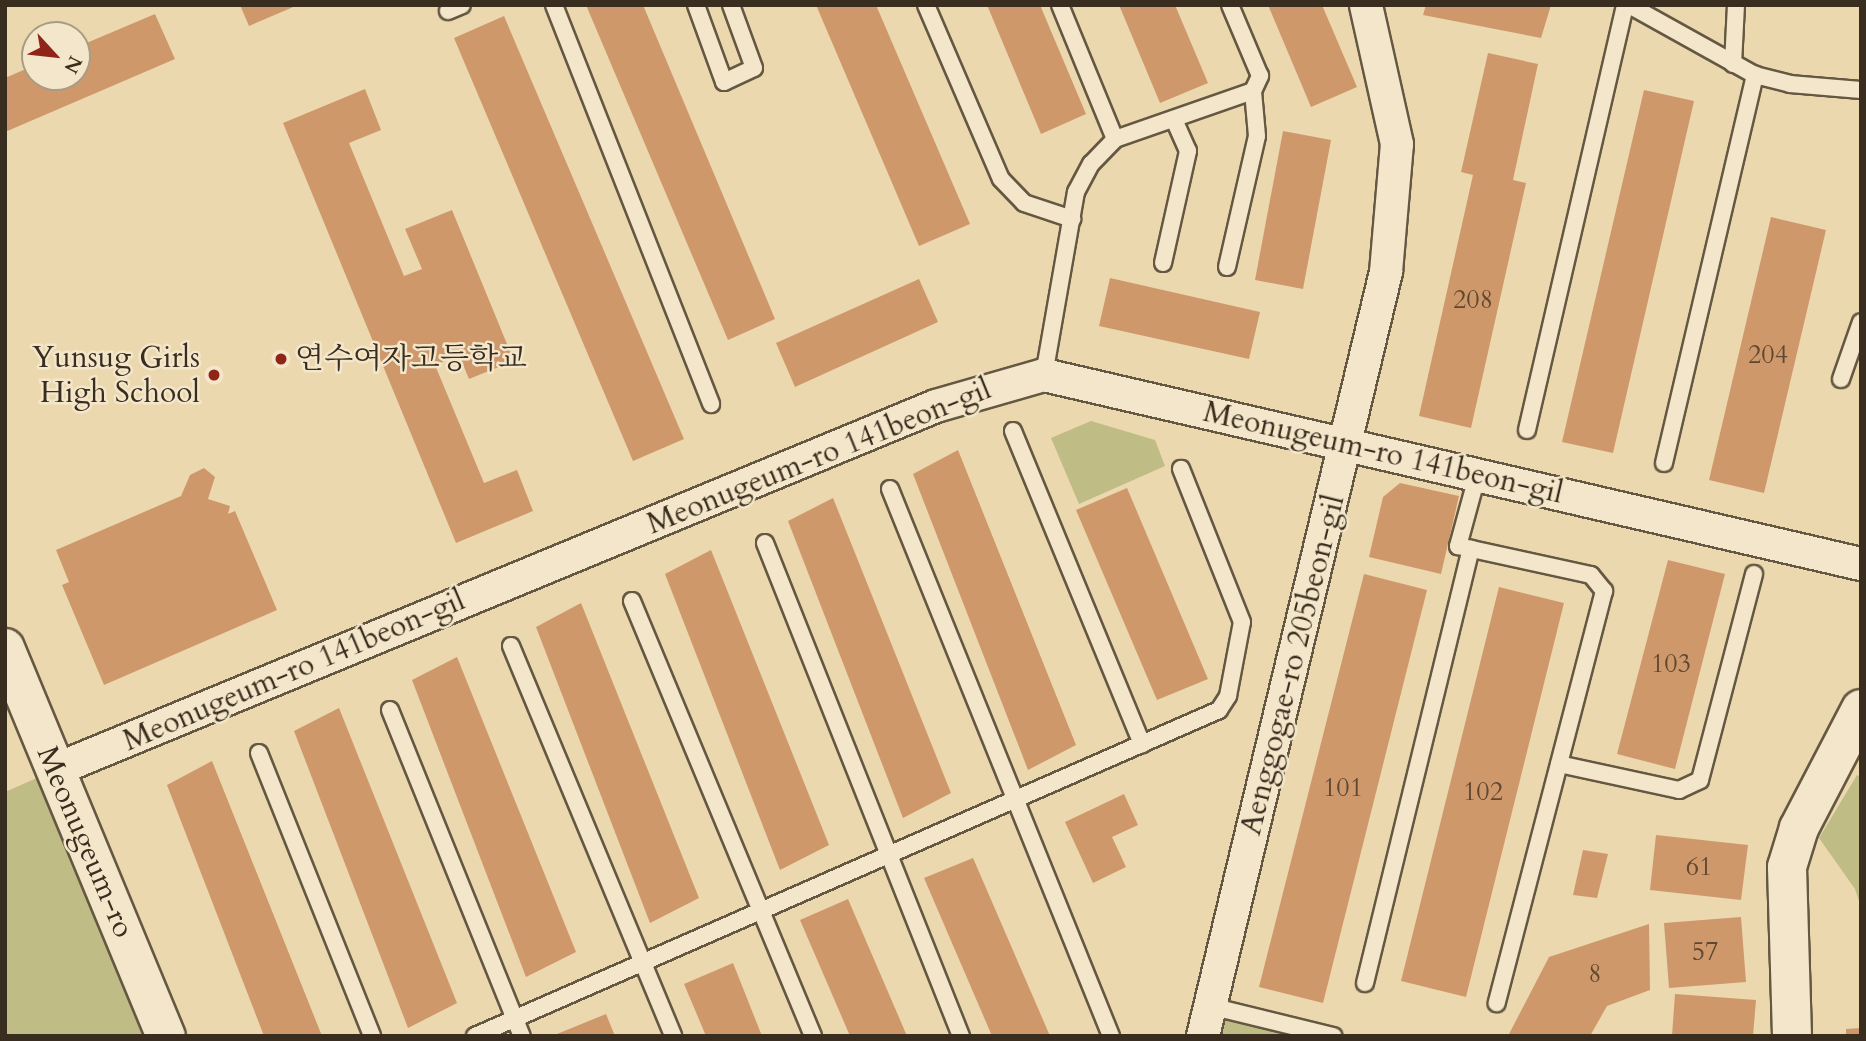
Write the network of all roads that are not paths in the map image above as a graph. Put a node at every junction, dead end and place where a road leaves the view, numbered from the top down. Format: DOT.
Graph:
graph roads {
  1 [pos="554,5"];
  2 [pos="696,5"];
  3 [pos="731,5"];
  4 [pos="926,5"];
  5 [pos="1060,5"];
  6 [pos="1230,5"];
  7 [pos="1366,5"];
  8 [pos="1627,5"];
  9 [pos="1736,5"];
  10 [pos="1733,64"];
  11 [pos="1755,75"];
  12 [pos="1861,90"];
  13 [pos="1253,92"];
  14 [pos="1174,119"];
  15 [pos="1115,139"];
  16 [pos="1072,219"];
  17 [pos="1163,263"];
  18 [pos="1227,267"];
  19 [pos="1861,322"];
  20 [pos="1044,375"];
  21 [pos="1841,379"];
  22 [pos="711,404"];
  23 [pos="1527,429"];
  24 [pos="1013,430"];
  25 [pos="1346,442"];
  26 [pos="1664,463"];
  27 [pos="1181,469"];
  28 [pos="1478,474"];
  29 [pos="891,489"];
  30 [pos="765,543"];
  31 [pos="1471,549"];
  32 [pos="1861,564"];
  33 [pos="1754,574"];
  34 [pos="632,601"];
  35 [pos="511,646"];
  36 [pos="5,648"];
  37 [pos="1861,709"];
  38 [pos="390,710"];
  39 [pos="1142,744"];
  40 [pos="259,753"];
  41 [pos="1559,764"];
  42 [pos="55,770"];
  43 [pos="1013,801"];
  44 [pos="886,856"];
  45 [pos="761,911"];
  46 [pos="643,963"];
  47 [pos="1365,983"];
  48 [pos="1497,1003"];
  49 [pos="515,1018"];
  50 [pos="1207,1021"];
  51 [pos="166,1036"];
  52 [pos="372,1036"];
  53 [pos="475,1036"];
  54 [pos="522,1036"];
  55 [pos="673,1036"];
  56 [pos="813,1036"];
  57 [pos="961,1036"];
  58 [pos="1111,1036"];
  59 [pos="1333,1036"];
  60 [pos="1793,1036"];
  1 -- 22 [label="lane"];
  2 -- 3 [label="lane"];
  4 -- 16 [label="lane"];
  5 -- 15 [label="lane"];
  6 -- 13 [label="lane"];
  7 -- 25 [label="street, Aenggogae-ro 205beon-gil"];
  8 -- 10 [label="lane"];
  8 -- 23 [label="lane"];
  9 -- 10 [label="lane"];
  10 -- 11 [label="lane"];
  11 -- 12 [label="lane"];
  11 -- 26 [label="lane"];
  13 -- 14 [label="lane"];
  13 -- 18 [label="lane"];
  14 -- 15 [label="lane"];
  14 -- 17 [label="lane"];
  15 -- 16 [label="lane"];
  16 -- 20 [label="lane"];
  19 -- 21 [label="lane"];
  20 -- 25 [label="street, Meonugeum-ro 141beon-gil"];
  20 -- 42 [label="street, Meonugeum-ro 141beon-gil"];
  24 -- 39 [label="lane"];
  25 -- 28 [label="street, Meonugeum-ro 141beon-gil"];
  25 -- 50 [label="street, Aenggogae-ro 205beon-gil"];
  27 -- 39 [label="lane"];
  28 -- 31 [label="lane"];
  28 -- 32 [label="street, Meonugeum-ro 141beon-gil"];
  29 -- 43 [label="lane"];
  30 -- 44 [label="lane"];
  31 -- 41 [label="lane"];
  31 -- 47 [label="lane"];
  33 -- 41 [label="lane"];
  34 -- 45 [label="lane"];
  35 -- 46 [label="lane"];
  36 -- 42 [label="main road, Meonugeum-ro"];
  37 -- 60 [label="main road"];
  38 -- 49 [label="lane"];
  39 -- 43 [label="lane"];
  40 -- 52 [label="lane"];
  41 -- 48 [label="lane"];
  42 -- 51 [label="main road, Meonugeum-ro"];
  43 -- 44 [label="lane"];
  43 -- 58 [label="lane"];
  44 -- 45 [label="lane"];
  44 -- 57 [label="lane"];
  45 -- 46 [label="lane"];
  45 -- 56 [label="lane"];
  46 -- 49 [label="lane"];
  46 -- 55 [label="lane"];
  49 -- 53 [label="lane"];
  49 -- 54 [label="lane"];
  50 -- 59 [label="lane"];
}
